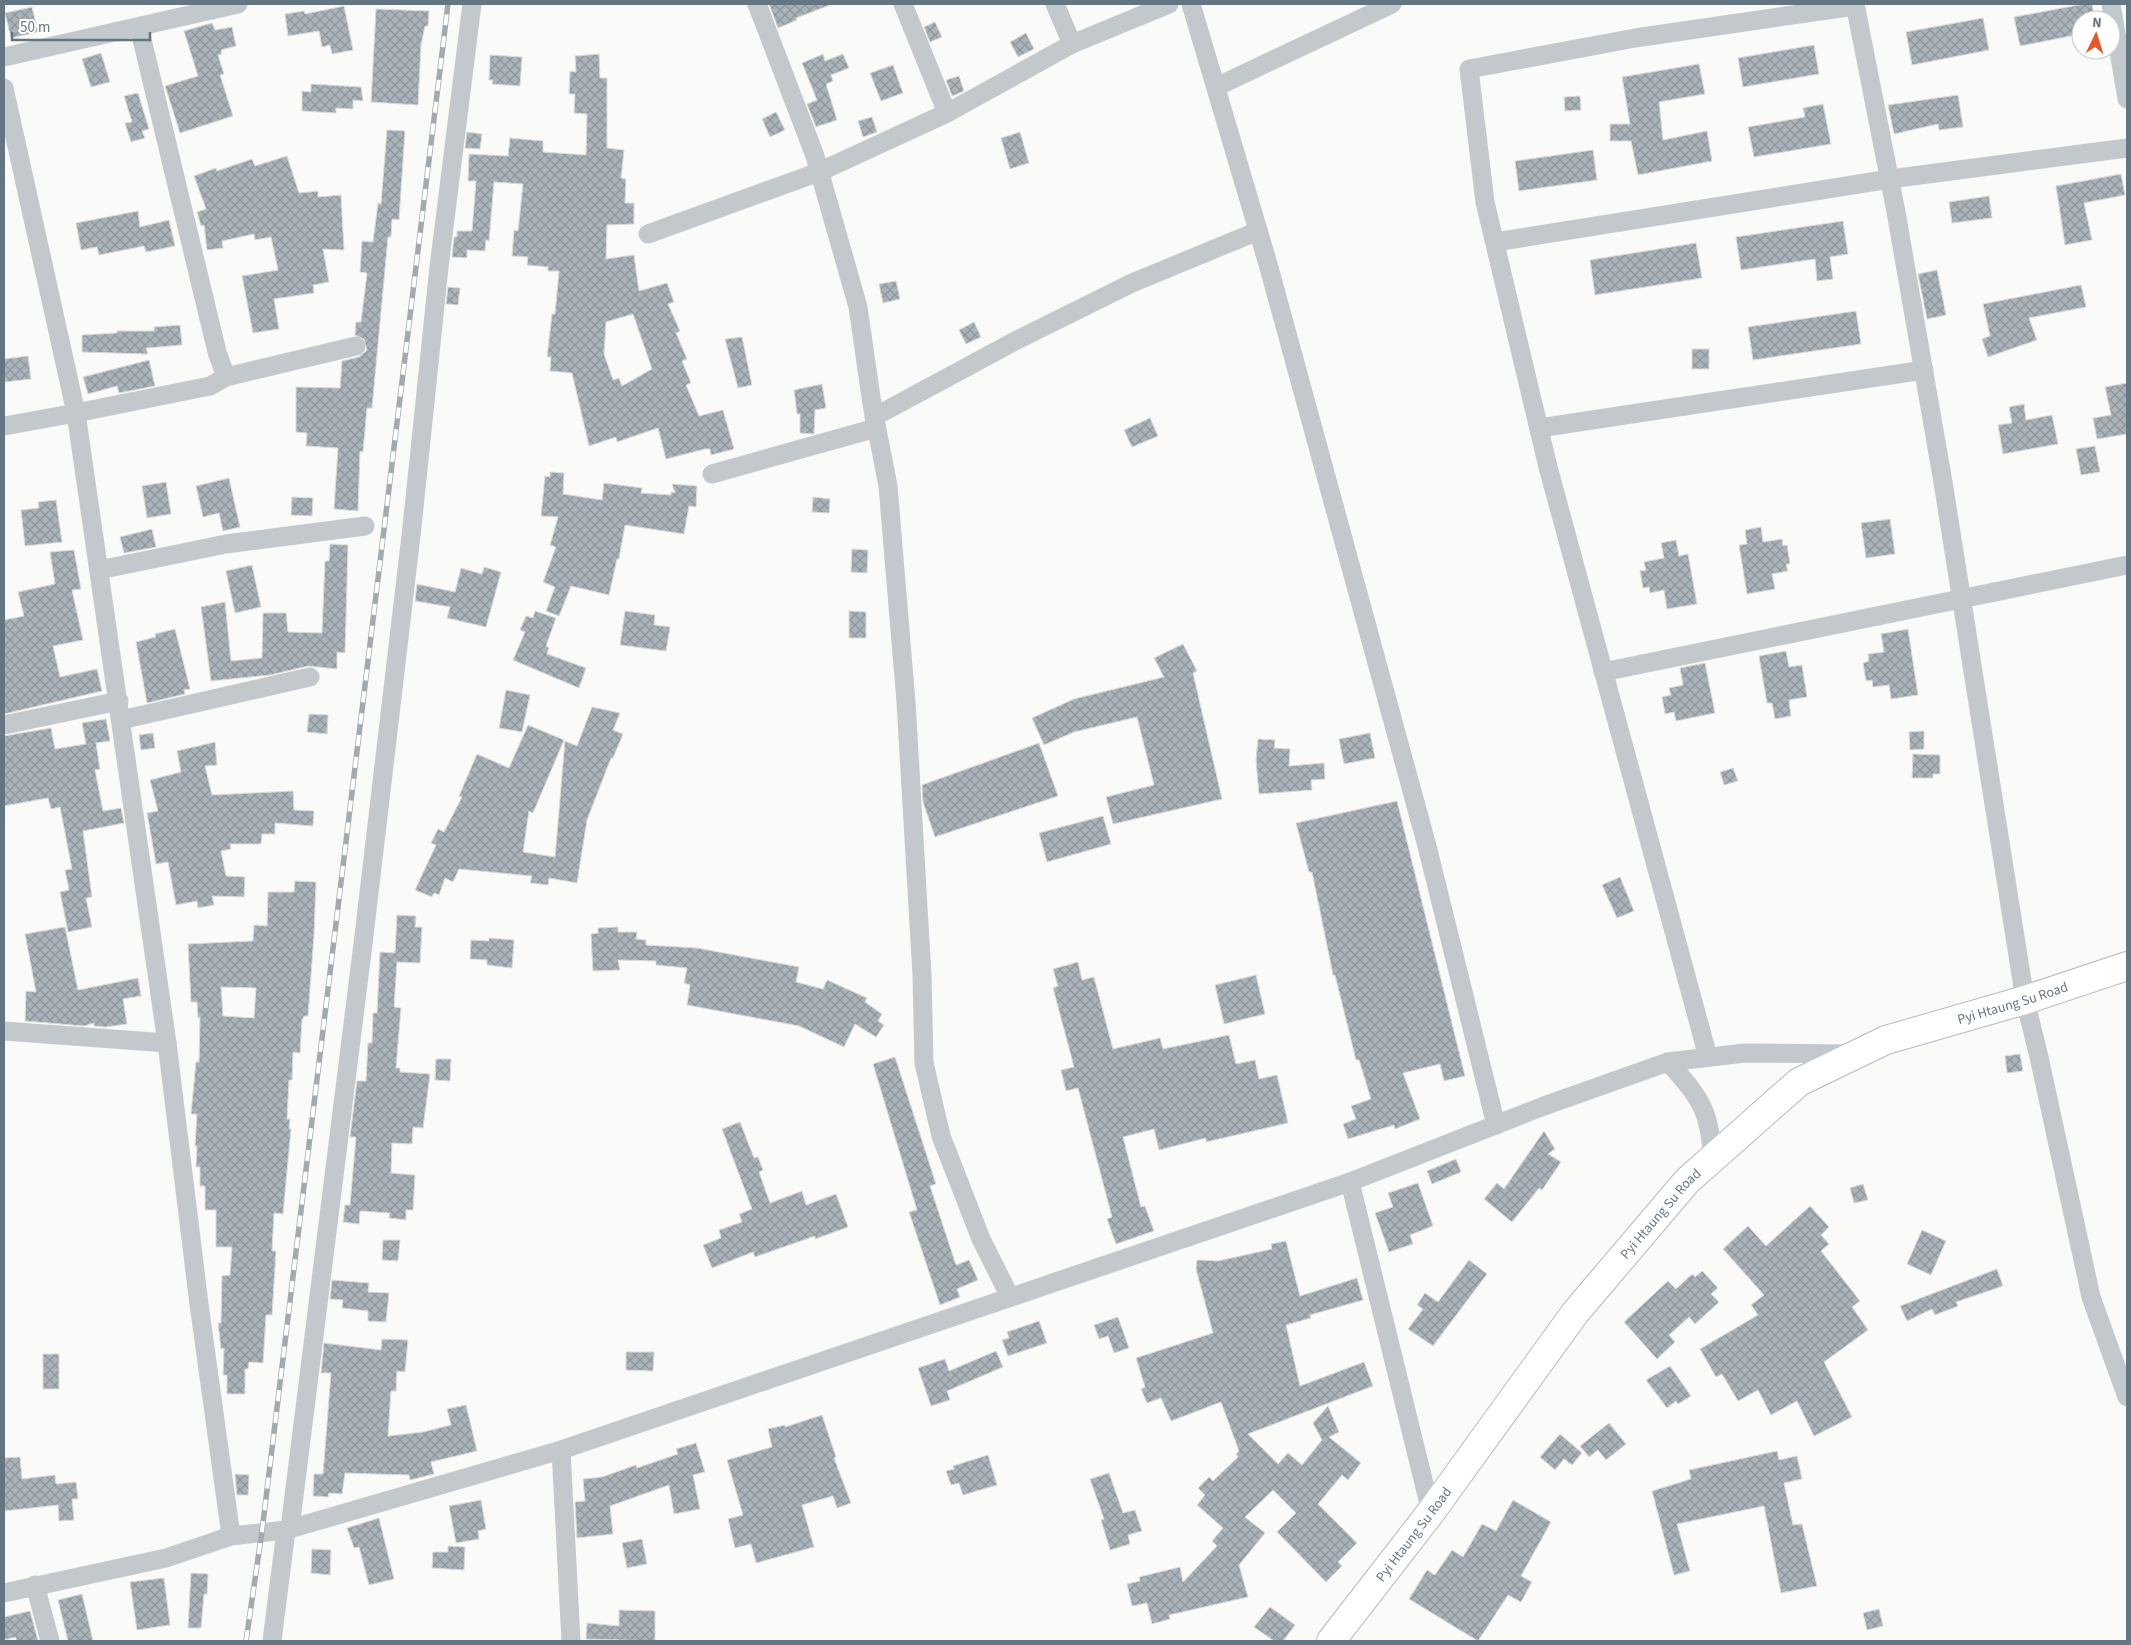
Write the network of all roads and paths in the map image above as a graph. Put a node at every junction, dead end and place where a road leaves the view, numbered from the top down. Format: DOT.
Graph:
graph roads {
  1 [pos="238,4"];
  2 [pos="472,4"];
  3 [pos="757,4"];
  4 [pos="903,4"];
  5 [pos="1055,4"];
  6 [pos="1169,4"];
  7 [pos="1191,4"];
  8 [pos="1392,4"];
  9 [pos="2111,4"];
  10 [pos="1855,5"];
  11 [pos="139,26"];
  12 [pos="1072,44"];
  13 [pos="4,58"];
  14 [pos="1216,86"];
  15 [pos="4,88"];
  16 [pos="2127,99"];
  17 [pos="947,113"];
  18 [pos="2127,148"];
  19 [pos="819,172"];
  20 [pos="1890,179"];
  21 [pos="1258,231"];
  22 [pos="648,234"];
  23 [pos="1495,242"];
  24 [pos="356,346"];
  25 [pos="1924,370"];
  26 [pos="226,377"];
  27 [pos="76,413"];
  28 [pos="875,422"];
  29 [pos="4,426"];
  30 [pos="1539,428"];
  31 [pos="712,474"];
  32 [pos="365,526"];
  33 [pos="2127,566"];
  34 [pos="99,570"];
  35 [pos="1961,600"];
  36 [pos="1604,672"];
  37 [pos="310,676"];
  38 [pos="118,701"];
  39 [pos="121,720"];
  40 [pos="4,725"];
  41 [pos="2127,966"];
  42 [pos="2025,1000"];
  43 [pos="4,1031"];
  44 [pos="167,1043"];
  45 [pos="1857,1054"];
  46 [pos="1708,1057"];
  47 [pos="1668,1062"];
  48 [pos="1496,1125"];
  49 [pos="1712,1158"];
  50 [pos="1350,1182"];
  51 [pos="1010,1297"];
  52 [pos="2127,1397"];
  53 [pos="561,1450"];
  54 [pos="1430,1512"];
  55 [pos="288,1529"];
  56 [pos="231,1536"];
  57 [pos="35,1585"];
  58 [pos="4,1593"];
  59 [pos="50,1641"];
  60 [pos="272,1641"];
  61 [pos="571,1641"];
  62 [pos="1331,1641"];
  1 -- 11 [label="street"];
  2 -- 55 [label="street"];
  3 -- 19 [label="street"];
  4 -- 17 [label="street"];
  5 -- 12 [label="street"];
  6 -- 12 [label="street"];
  7 -- 14 [label="street"];
  8 -- 14 [label="street"];
  9 -- 16 [label="street"];
  10 -- 20 [label="street"];
  10 -- 23 [label="street"];
  11 -- 13 [label="street"];
  11 -- 26 [label="street"];
  12 -- 17 [label="street"];
  14 -- 21 [label="street"];
  15 -- 27 [label="street"];
  17 -- 19 [label="street"];
  18 -- 20 [label="street"];
  19 -- 22 [label="street"];
  19 -- 28 [label="street"];
  20 -- 23 [label="street"];
  20 -- 25 [label="street"];
  21 -- 28 [label="street"];
  21 -- 48 [label="street"];
  23 -- 30 [label="street"];
  24 -- 26 [label="street"];
  25 -- 30 [label="street"];
  25 -- 35 [label="street"];
  26 -- 27 [label="street"];
  27 -- 29 [label="street"];
  27 -- 34 [label="street"];
  28 -- 31 [label="street"];
  28 -- 51 [label="street"];
  30 -- 36 [label="street"];
  32 -- 34 [label="street"];
  33 -- 35 [label="street"];
  34 -- 38 [label="street"];
  35 -- 36 [label="street"];
  35 -- 42 [label="street"];
  36 -- 46 [label="street"];
  37 -- 39 [label="street"];
  38 -- 39 [label="street"];
  38 -- 40 [label="street"];
  39 -- 44 [label="street"];
  41 -- 42 [label="highway, Pyi Htaung Su Road"];
  42 -- 45 [label="highway, Pyi Htaung Su Road"];
  42 -- 52 [label="street"];
  43 -- 44 [label="street"];
  44 -- 56 [label="street"];
  45 -- 46 [label="street"];
  45 -- 49 [label="highway, Pyi Htaung Su Road"];
  46 -- 47 [label="street"];
  47 -- 48 [label="street"];
  47 -- 49 [label="street"];
  48 -- 50 [label="street"];
  49 -- 54 [label="highway, Pyi Htaung Su Road"];
  50 -- 51 [label="street"];
  50 -- 54 [label="street"];
  51 -- 53 [label="street"];
  53 -- 55 [label="street"];
  53 -- 61 [label="street"];
  54 -- 62 [label="highway, Pyi Htaung Su Road"];
  55 -- 56 [label="street"];
  55 -- 60 [label="street"];
  56 -- 57 [label="street"];
  57 -- 58 [label="street"];
  57 -- 59 [label="street"];
}
